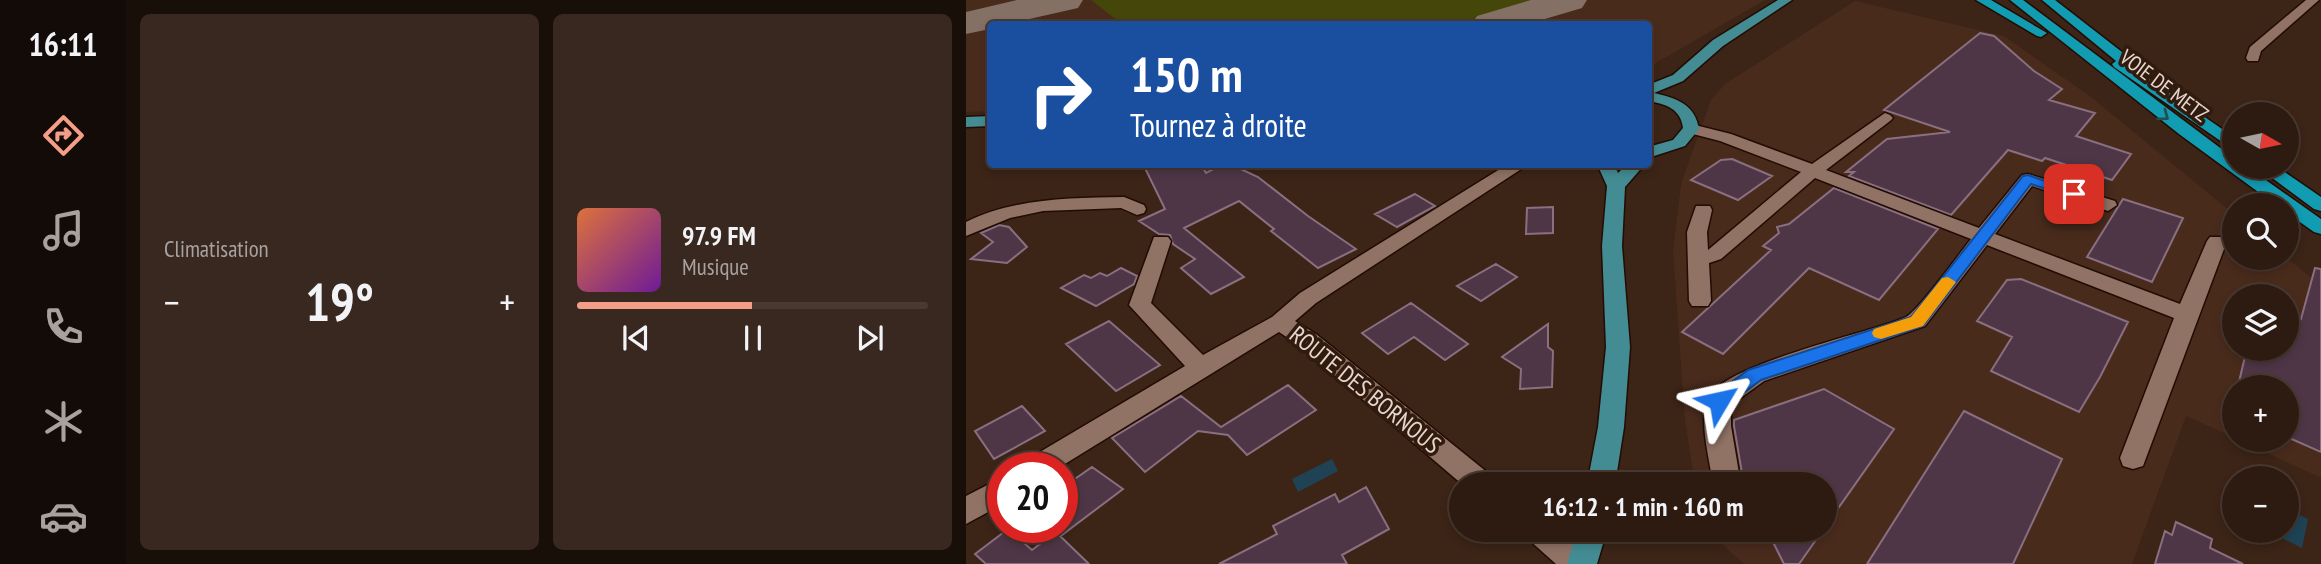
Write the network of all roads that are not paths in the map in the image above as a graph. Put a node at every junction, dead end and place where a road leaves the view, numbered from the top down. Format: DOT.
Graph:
graph roads {
  1 [pos="1786,0"];
  2 [pos="1982,0"];
  3 [pos="2016,0"];
  4 [pos="2033,0"];
  5 [pos="2048,0"];
  6 [pos="2313,0"];
  7 [pos="2253,58"];
  8 [pos="2110,74"];
  9 [pos="1678,78"];
  10 [pos="1652,88"];
  11 [pos="1652,97"];
  12 [pos="1673,103"];
  13 [pos="1885,118"];
  14 [pos="987,121"];
  15 [pos="966,122"];
  16 [pos="1691,129"];
  17 [pos="2219,135"];
  18 [pos="2222,137"];
  19 [pos="1652,153"];
  20 [pos="1515,168"];
  21 [pos="1607,168"];
  22 [pos="1633,168"];
  23 [pos="1811,173"];
  24 [pos="2283,179"];
  25 [pos="1616,187"];
  26 [pos="2108,205"];
  27 [pos="2321,205"];
  28 [pos="1138,209"];
  29 [pos="1703,210"];
  30 [pos="2321,229"];
  31 [pos="966,230"];
  32 [pos="1982,237"];
  33 [pos="1161,241"];
  34 [pos="2217,241"];
  35 [pos="1698,260"];
  36 [pos="1700,301"];
  37 [pos="2186,315"];
  38 [pos="1280,322"];
  39 [pos="1201,367"];
  40 [pos="1062,452"];
  41 [pos="2133,457"];
  42 [pos="1467,472"];
  43 [pos="1603,472"];
  44 [pos="1725,472"];
  45 [pos="987,499"];
  46 [pos="966,511"];
  47 [pos="1553,542"];
  48 [pos="1588,542"];
  49 [pos="1580,564"];
  1 -- 9 [label="main road"];
  2 -- 8 [label="highway"];
  3 -- 8 [label="highway, VOIE DE METZ"];
  4 -- 17 [label="highway, VOIE DE METZ"];
  5 -- 17 [label="highway"];
  6 -- 7 [label="street"];
  8 -- 30 [label="highway, VOIE DE METZ, one-way"];
  9 -- 10 [label="main road"];
  9 -- 12 [label="main road"];
  11 -- 12 [label="main road"];
  12 -- 16 [label="main road"];
  13 -- 23 [label="street"];
  14 -- 15 [label="main road"];
  16 -- 19 [label="main road"];
  16 -- 23 [label="street"];
  17 -- 18 [label="highway, VOIE DE METZ"];
  20 -- 38 [label="street"];
  21 -- 25 [label="main road"];
  22 -- 25 [label="main road"];
  23 -- 32 [label="street"];
  23 -- 35 [label="street"];
  24 -- 27 [label="highway"];
  25 -- 43 [label="main road"];
  26 -- 32 [label="street"];
  28 -- 31 [label="street"];
  29 -- 35 [label="street"];
  32 -- 37 [label="street"];
  32 -- 44 [label="street"];
  33 -- 39 [label="street"];
  34 -- 37 [label="street"];
  35 -- 36 [label="street"];
  37 -- 41 [label="street"];
  38 -- 39 [label="street"];
  38 -- 42 [label="street, ROUTE DES BORNOUS"];
  39 -- 40 [label="street"];
  45 -- 46 [label="street"];
  47 -- 49 [label="street"];
  48 -- 49 [label="main road"];
}
